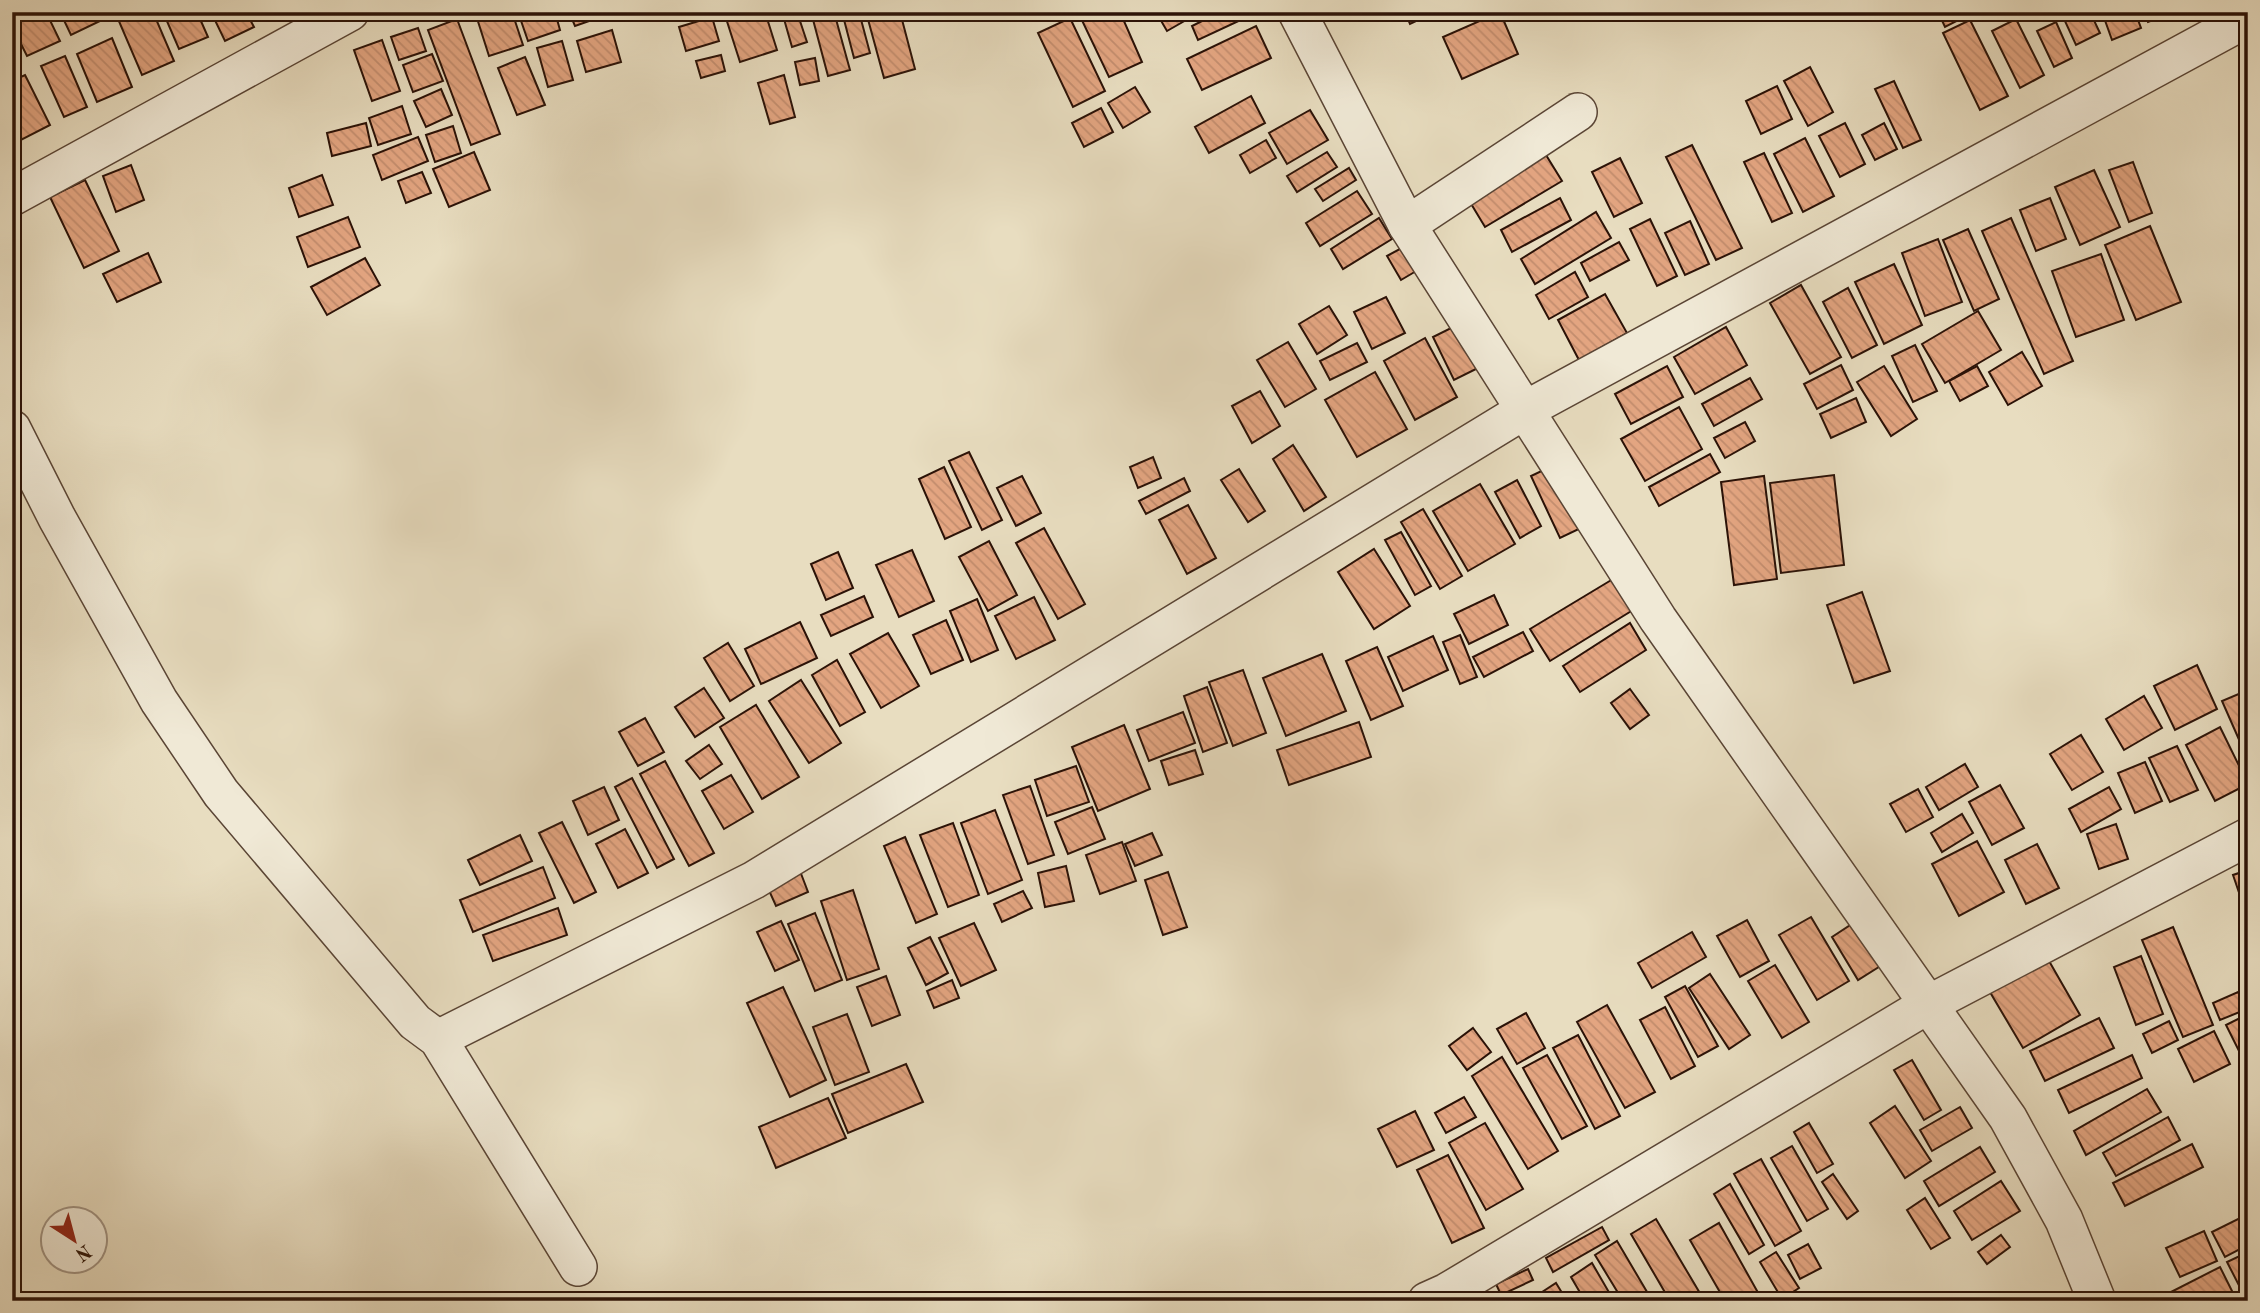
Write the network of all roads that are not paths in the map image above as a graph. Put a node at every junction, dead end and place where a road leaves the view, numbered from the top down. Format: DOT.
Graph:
graph roads {
  1 [pos="350,12"];
  2 [pos="1297,12"];
  3 [pos="2248,18"];
  4 [pos="292,26"];
  5 [pos="1578,113"];
  6 [pos="12,197"];
  7 [pos="1407,225"];
  8 [pos="1525,410"];
  9 [pos="12,429"];
  10 [pos="2248,837"];
  11 [pos="1929,1004"];
  12 [pos="438,1039"];
  13 [pos="578,1267"];
  14 [pos="1427,1301"];
  15 [pos="2098,1301"];
  1 -- 4 [label="street"];
  2 -- 7 [label="street"];
  3 -- 8 [label="street"];
  4 -- 6 [label="street"];
  5 -- 7 [label="street"];
  7 -- 8 [label="street"];
  8 -- 11 [label="street"];
  8 -- 12 [label="street"];
  9 -- 12 [label="street"];
  10 -- 11 [label="street"];
  11 -- 14 [label="street"];
  11 -- 15 [label="street"];
  12 -- 13 [label="street"];
}
